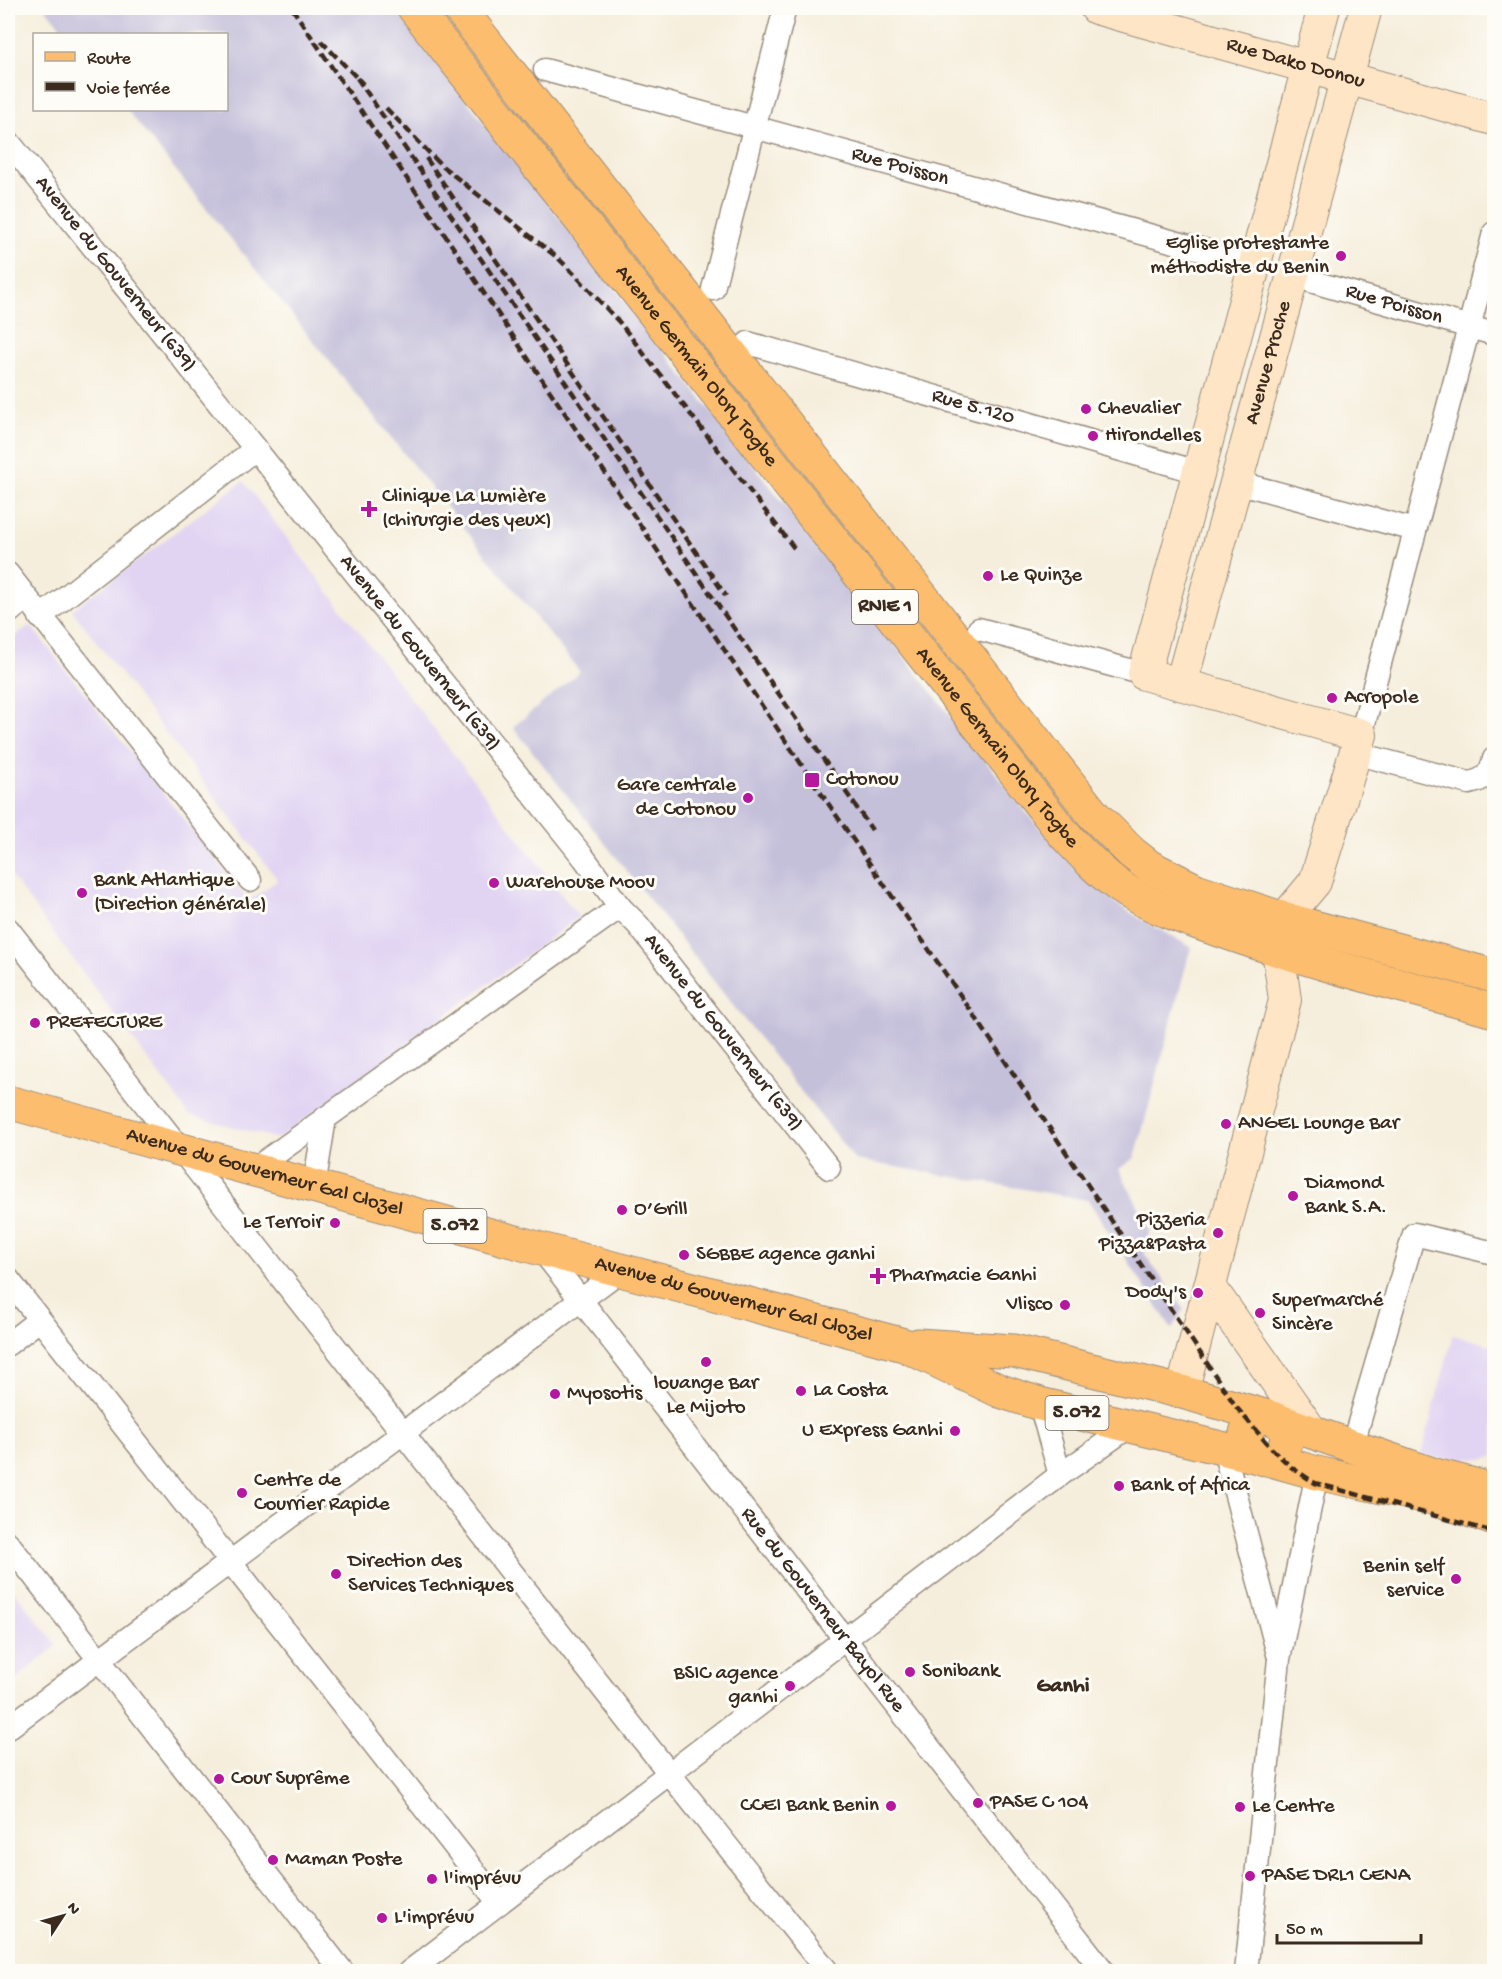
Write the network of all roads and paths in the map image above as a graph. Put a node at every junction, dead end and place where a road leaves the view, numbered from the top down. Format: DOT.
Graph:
graph roads {
  1 [pos="414,8"];
  2 [pos="459,8"];
  3 [pos="785,8"];
  4 [pos="1096,8"];
  5 [pos="1324,8"];
  6 [pos="1366,8"];
  7 [pos="1308,67"];
  8 [pos="545,70"];
  9 [pos="1347,78"];
  10 [pos="1494,118"];
  11 [pos="754,128"];
  12 [pos="8,141"];
  13 [pos="1494,233"];
  14 [pos="1255,264"];
  15 [pos="1293,276"];
  16 [pos="712,289"];
  17 [pos="1470,327"];
  18 [pos="1494,334"];
  19 [pos="748,343"];
  20 [pos="255,449"];
  21 [pos="1198,472"];
  22 [pos="1236,482"];
  23 [pos="1416,530"];
  24 [pos="8,574"];
  25 [pos="26,598"];
  26 [pos="8,613"];
  27 [pos="40,617"];
  28 [pos="979,629"];
  29 [pos="1144,674"];
  30 [pos="1181,684"];
  31 [pos="1358,744"];
  32 [pos="1494,759"];
  33 [pos="250,880"];
  34 [pos="1315,882"];
  35 [pos="620,907"];
  36 [pos="8,929"];
  37 [pos="1281,935"];
  38 [pos="1324,946"];
  39 [pos="1494,976"];
  40 [pos="1285,1000"];
  41 [pos="1494,1011"];
  42 [pos="8,1102"];
  43 [pos="324,1118"];
  44 [pos="178,1150"];
  45 [pos="828,1168"];
  46 [pos="253,1170"];
  47 [pos="314,1187"];
  48 [pos="541,1249"];
  49 [pos="1494,1253"];
  50 [pos="621,1270"];
  51 [pos="8,1280"];
  52 [pos="1210,1287"];
  53 [pos="580,1300"];
  54 [pos="39,1320"];
  55 [pos="8,1344"];
  56 [pos="904,1345"];
  57 [pos="1182,1392"];
  58 [pos="1040,1404"];
  59 [pos="1271,1418"];
  60 [pos="1130,1426"];
  61 [pos="1312,1432"];
  62 [pos="402,1433"];
  63 [pos="1352,1447"];
  64 [pos="1224,1450"];
  65 [pos="1261,1457"];
  66 [pos="1317,1473"];
  67 [pos="1060,1475"];
  68 [pos="1494,1492"];
  69 [pos="8,1543"];
  70 [pos="230,1561"];
  71 [pos="845,1639"];
  72 [pos="99,1659"];
  73 [pos="1279,1659"];
  74 [pos="8,1728"];
  75 [pos="669,1773"];
  76 [pos="499,1903"];
  77 [pos="343,1971"];
  78 [pos="409,1971"];
  79 [pos="828,1971"];
  80 [pos="1104,1971"];
  81 [pos="1246,1971"];
  1 -- 37 [label="main road, Avenue Germain Olory Togbe / RNIE 1"];
  2 -- 37 [label="main road, Avenue Germain Olory Togbe / RNIE 1"];
  3 -- 11 [label="street"];
  4 -- 7 [label="street, Rue Dako Donou"];
  5 -- 7 [label="street, Avenue Proche"];
  6 -- 9 [label="street, Avenue Proche"];
  7 -- 9 [label="street, Rue Dako Donou"];
  7 -- 14 [label="street, Avenue Proche"];
  8 -- 11 [label="street, Rue Poisson"];
  9 -- 10 [label="street, Rue Dako Donou"];
  9 -- 15 [label="street, Avenue Proche"];
  11 -- 14 [label="street, Rue Poisson"];
  11 -- 16 [label="street"];
  12 -- 20 [label="street, Avenue du Gouverneur (639)"];
  13 -- 17 [label="street"];
  14 -- 21 [label="street, Avenue Proche"];
  15 -- 17 [label="street, Rue Poisson"];
  15 -- 22 [label="street, Avenue Proche"];
  17 -- 18 [label="street, Rue Poisson"];
  17 -- 23 [label="street"];
  19 -- 21 [label="street, Rue 5.120"];
  20 -- 27 [label="street"];
  20 -- 35 [label="street, Avenue du Gouverneur (639)"];
  21 -- 29 [label="street, Avenue Proche"];
  22 -- 23 [label="street"];
  22 -- 30 [label="street, Avenue Proche"];
  23 -- 31 [label="street"];
  24 -- 25 [label="street"];
  25 -- 26 [label="street"];
  25 -- 27 [label="street"];
  27 -- 33 [label="street"];
  28 -- 29 [label="street"];
  29 -- 30 [label="street"];
  30 -- 31 [label="street"];
  31 -- 32 [label="street"];
  31 -- 34 [label="street"];
  34 -- 37 [label="street"];
  34 -- 38 [label="street"];
  35 -- 43 [label="street"];
  35 -- 45 [label="street, Avenue du Gouverneur (639)"];
  36 -- 44 [label="street"];
  37 -- 38 [label="main road, Avenue Germain Olory Togbe / RNIE 1"];
  37 -- 40 [label="street"];
  38 -- 39 [label="main road, Avenue Germain Olory Togbe / RNIE 1"];
  38 -- 40 [label="street"];
  38 -- 41 [label="main road, Avenue Germain Olory Togbe / RNIE 1"];
  40 -- 52 [label="street"];
  42 -- 44 [label="main road, Avenue du Gouverneur Gal Clozel / 5.072"];
  43 -- 46 [label="street"];
  43 -- 47 [label="street"];
  44 -- 46 [label="main road, Avenue du Gouverneur Gal Clozel / 5.072"];
  44 -- 62 [label="street"];
  46 -- 47 [label="main road, Avenue du Gouverneur Gal Clozel / 5.072"];
  47 -- 48 [label="main road, Avenue du Gouverneur Gal Clozel / 5.072"];
  48 -- 50 [label="main road, Avenue du Gouverneur Gal Clozel / 5.072"];
  48 -- 53 [label="street, Rue du Gouverneur Bayol Rue"];
  49 -- 63 [label="street"];
  50 -- 53 [label="street"];
  50 -- 56 [label="main road, Avenue du Gouverneur Gal Clozel / 5.072"];
  51 -- 54 [label="street"];
  52 -- 57 [label="street"];
  52 -- 61 [label="street"];
  53 -- 62 [label="street"];
  53 -- 71 [label="street, Rue du Gouverneur Bayol Rue"];
  54 -- 55 [label="street"];
  54 -- 70 [label="street"];
  56 -- 57 [label="main road, Avenue du Gouverneur Gal Clozel / 5.072"];
  56 -- 58 [label="main road, Avenue du Gouverneur Gal Clozel / 5.072"];
  57 -- 59 [label="main road, Avenue du Gouverneur Gal Clozel / 5.072"];
  58 -- 60 [label="main road, Avenue du Gouverneur Gal Clozel / 5.072"];
  58 -- 67 [label="street"];
  59 -- 61 [label="main road, Avenue du Gouverneur Gal Clozel / 5.072"];
  59 -- 65 [label="main road"];
  60 -- 64 [label="main road, Avenue du Gouverneur Gal Clozel / 5.072"];
  60 -- 67 [label="street"];
  61 -- 63 [label="main road, Avenue du Gouverneur Gal Clozel / 5.072"];
  62 -- 70 [label="street"];
  62 -- 75 [label="street"];
  63 -- 68 [label="main road, Avenue du Gouverneur Gal Clozel / 5.072"];
  64 -- 65 [label="main road, Avenue du Gouverneur Gal Clozel / 5.072"];
  64 -- 73 [label="street"];
  65 -- 66 [label="main road, Avenue du Gouverneur Gal Clozel / 5.072"];
  66 -- 68 [label="main road, Avenue du Gouverneur Gal Clozel / 5.072"];
  66 -- 73 [label="street"];
  67 -- 71 [label="street"];
  69 -- 72 [label="street"];
  70 -- 72 [label="street"];
  70 -- 76 [label="street"];
  71 -- 75 [label="street"];
  71 -- 80 [label="street, Rue du Gouverneur Bayol Rue"];
  72 -- 74 [label="street"];
  72 -- 77 [label="street"];
  73 -- 81 [label="street"];
  75 -- 76 [label="street"];
  75 -- 79 [label="street"];
  76 -- 78 [label="street"];
}
